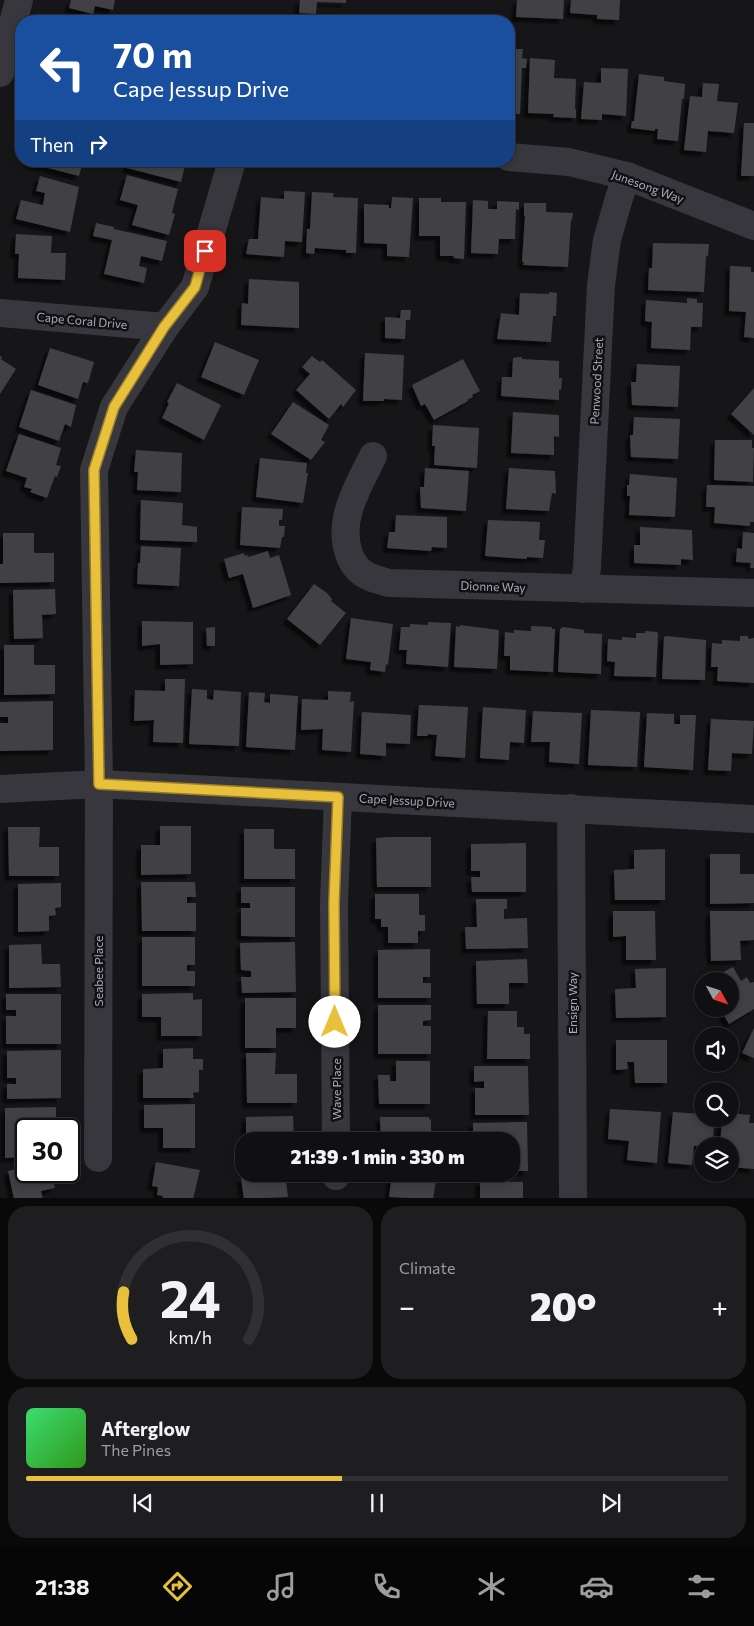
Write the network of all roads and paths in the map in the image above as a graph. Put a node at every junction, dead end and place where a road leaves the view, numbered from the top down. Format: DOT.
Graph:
graph roads {
  1 [pos="19,0"];
  2 [pos="15,15"];
  3 [pos="15,15"];
  4 [pos="0,73"];
  5 [pos="515,158"];
  6 [pos="230,167"];
  7 [pos="627,176"];
  8 [pos="754,226"];
  9 [pos="0,313"];
  10 [pos="164,327"];
  11 [pos="373,456"];
  12 [pos="583,589"];
  13 [pos="754,593"];
  14 [pos="99,784"];
  15 [pos="0,789"];
  16 [pos="338,797"];
  17 [pos="571,808"];
  18 [pos="754,819"];
  19 [pos="336,1132"];
  20 [pos="98,1158"];
  21 [pos="573,1198"];
  1 -- 2 [label="street"];
  3 -- 4 [label="street"];
  5 -- 7 [label="street, Junesong Way"];
  6 -- 10 [label="street"];
  7 -- 8 [label="street, Junesong Way"];
  7 -- 12 [label="street, Penwood Street"];
  9 -- 10 [label="street, Cape Coral Drive"];
  10 -- 14 [label="street"];
  11 -- 12 [label="street, Dionne Way"];
  12 -- 13 [label="street, Dionne Way"];
  14 -- 15 [label="street, Cape Jessup Drive"];
  14 -- 16 [label="street, Cape Jessup Drive"];
  14 -- 20 [label="street, Seabee Place"];
  16 -- 17 [label="street, Cape Jessup Drive"];
  16 -- 19 [label="street, Wave Place"];
  17 -- 18 [label="street, Cape Jessup Drive"];
  17 -- 21 [label="street, Ensign Way"];
}
